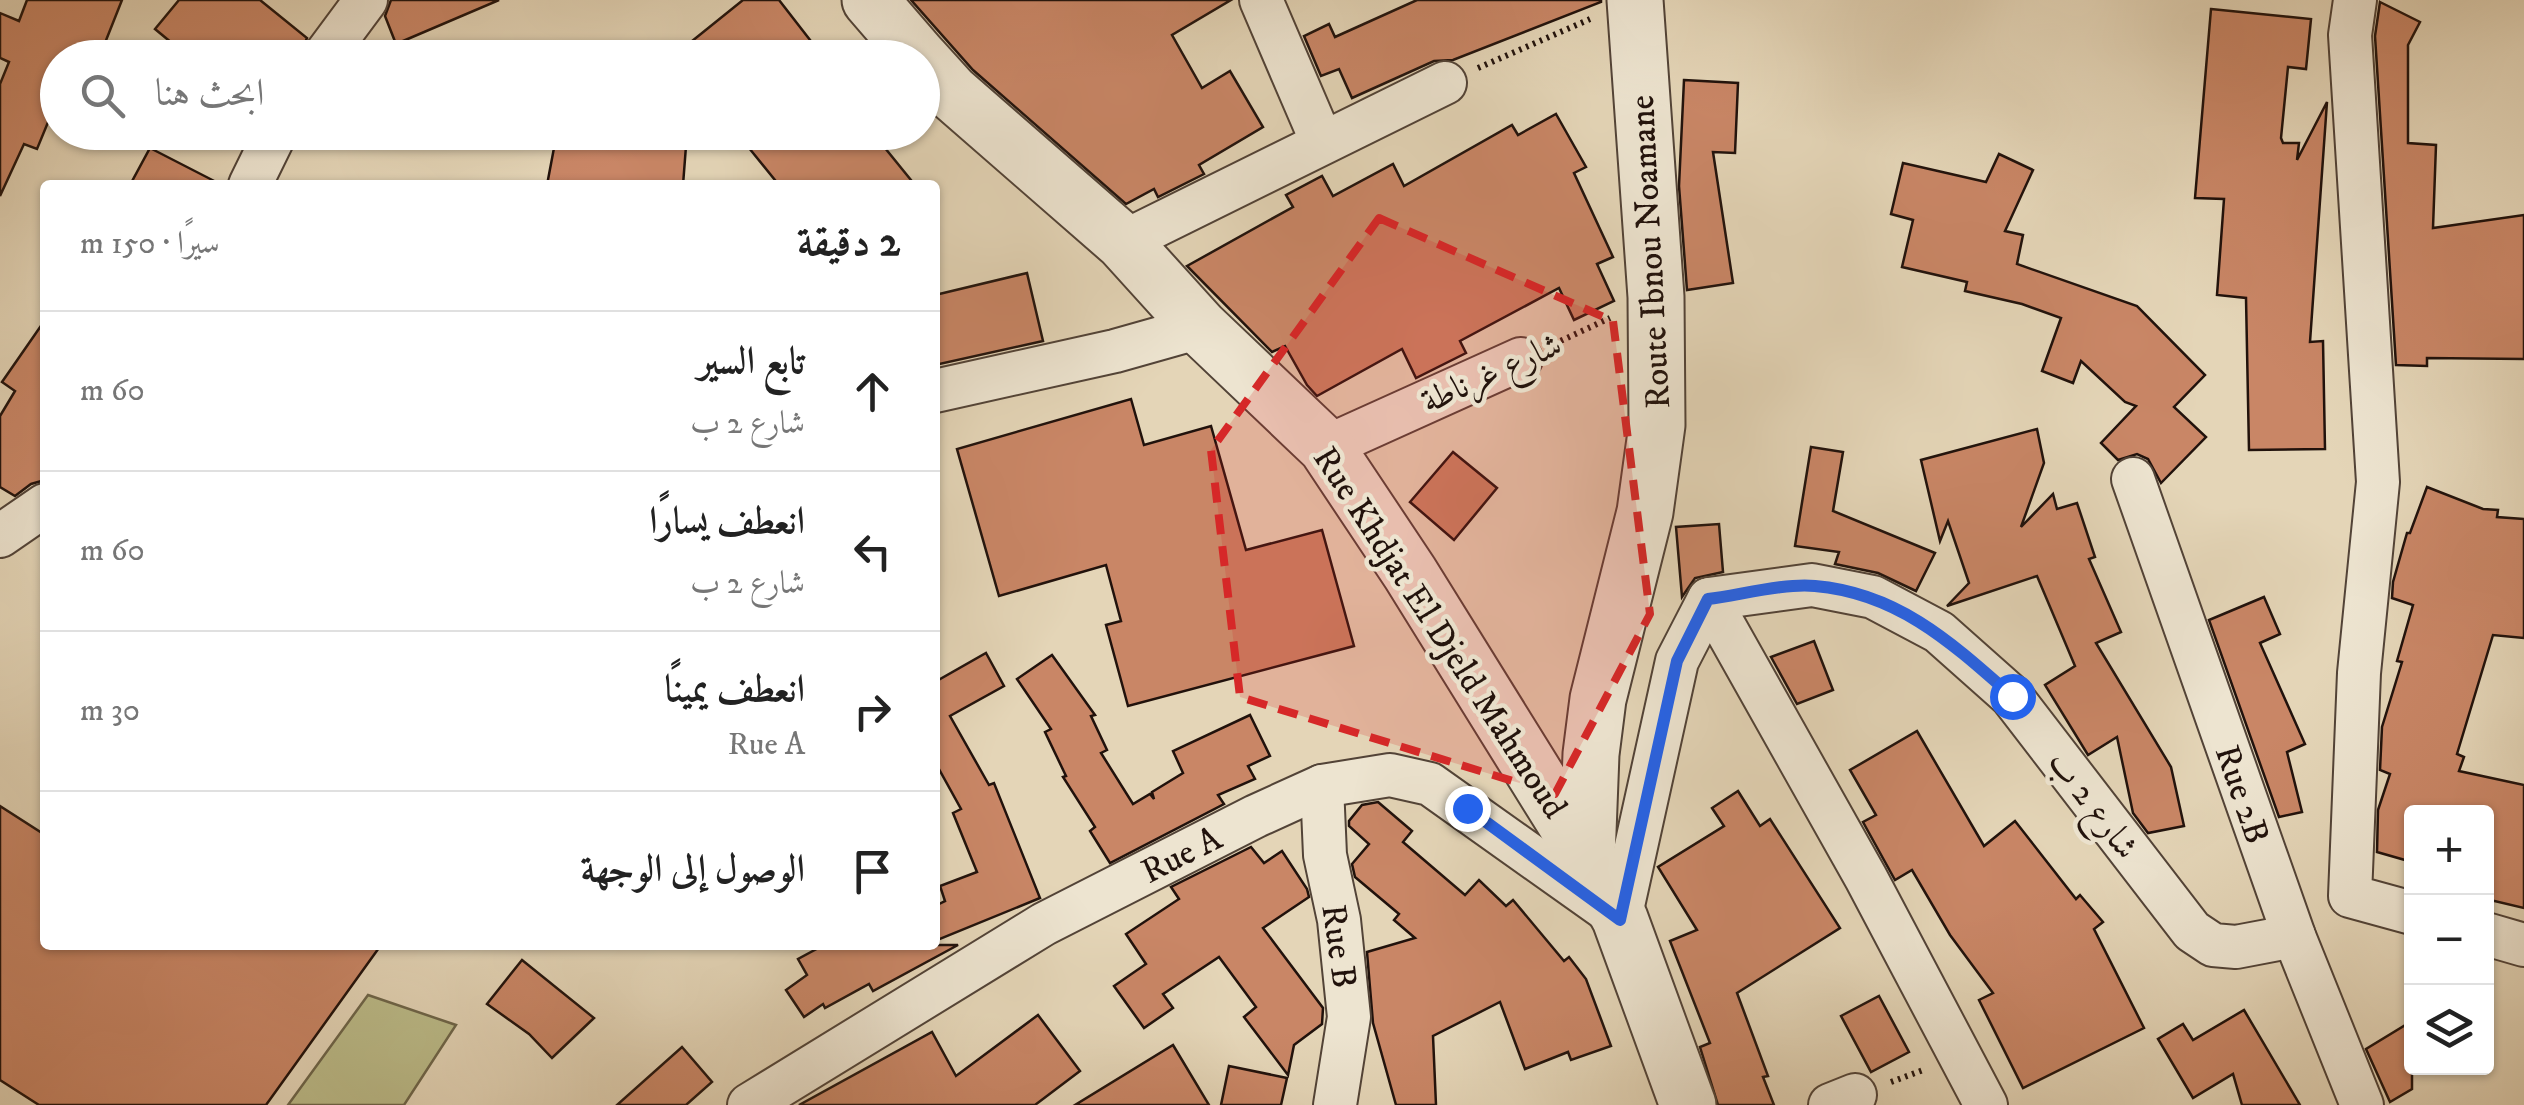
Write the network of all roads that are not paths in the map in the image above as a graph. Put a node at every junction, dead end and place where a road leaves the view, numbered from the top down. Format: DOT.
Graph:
graph roads {
  1 [pos="366,0"];
  2 [pos="870,0"];
  3 [pos="1261,0"];
  4 [pos="2356,0"];
  5 [pos="1617,8"];
  6 [pos="336,40"];
  7 [pos="905,40"];
  8 [pos="940,80"];
  9 [pos="1445,83"];
  10 [pos="1322,142"];
  11 [pos="267,150"];
  12 [pos="252,180"];
  13 [pos="1124,242"];
  14 [pos="1200,327"];
  15 [pos="1520,359"];
  16 [pos="940,390"];
  17 [pos="1326,447"];
  18 [pos="2133,479"];
  19 [pos="40,508"];
  20 [pos="0,536"];
  21 [pos="1708,599"];
  22 [pos="1322,786"];
  23 [pos="1586,858"];
  24 [pos="2404,911"];
  25 [pos="1620,920"];
  26 [pos="2294,936"];
  27 [pos="2494,936"];
  28 [pos="2524,945"];
  29 [pos="749,1105"];
  30 [pos="1335,1105"];
  31 [pos="1688,1105"];
  32 [pos="1986,1105"];
  33 [pos="2362,1105"];
  1 -- 6 [label="street"];
  2 -- 7 [label="street, Rue Khdjat El Djeld Mahmoud"];
  3 -- 10 [label="street"];
  4 -- 24 [label="street"];
  5 -- 23 [label="street, Route Ibnou Noamane"];
  8 -- 13 [label="street, Rue Khdjat El Djeld Mahmoud"];
  9 -- 10 [label="street"];
  10 -- 13 [label="street"];
  11 -- 12 [label="street"];
  13 -- 14 [label="street, Rue Khdjat El Djeld Mahmoud"];
  14 -- 16 [label="street"];
  14 -- 17 [label="street, Rue Khdjat El Djeld Mahmoud"];
  15 -- 17 [label="street, شارع غرناطة"];
  17 -- 23 [label="street, Rue Khdjat El Djeld Mahmoud"];
  18 -- 26 [label="street, Rue 2B"];
  19 -- 20 [label="street"];
  21 -- 25 [label="street"];
  21 -- 26 [label="street, شارع 2 ب"];
  21 -- 32 [label="street"];
  22 -- 25 [label="street, Rue A"];
  22 -- 29 [label="street, Rue A"];
  22 -- 30 [label="street, Rue B"];
  23 -- 25 [label="street, Rue Khdjat El Djeld Mahmoud"];
  25 -- 31 [label="street, Rue Khdjat El Djeld Mahmoud"];
  26 -- 33 [label="street, Rue 2B"];
  27 -- 28 [label="street"];
}
